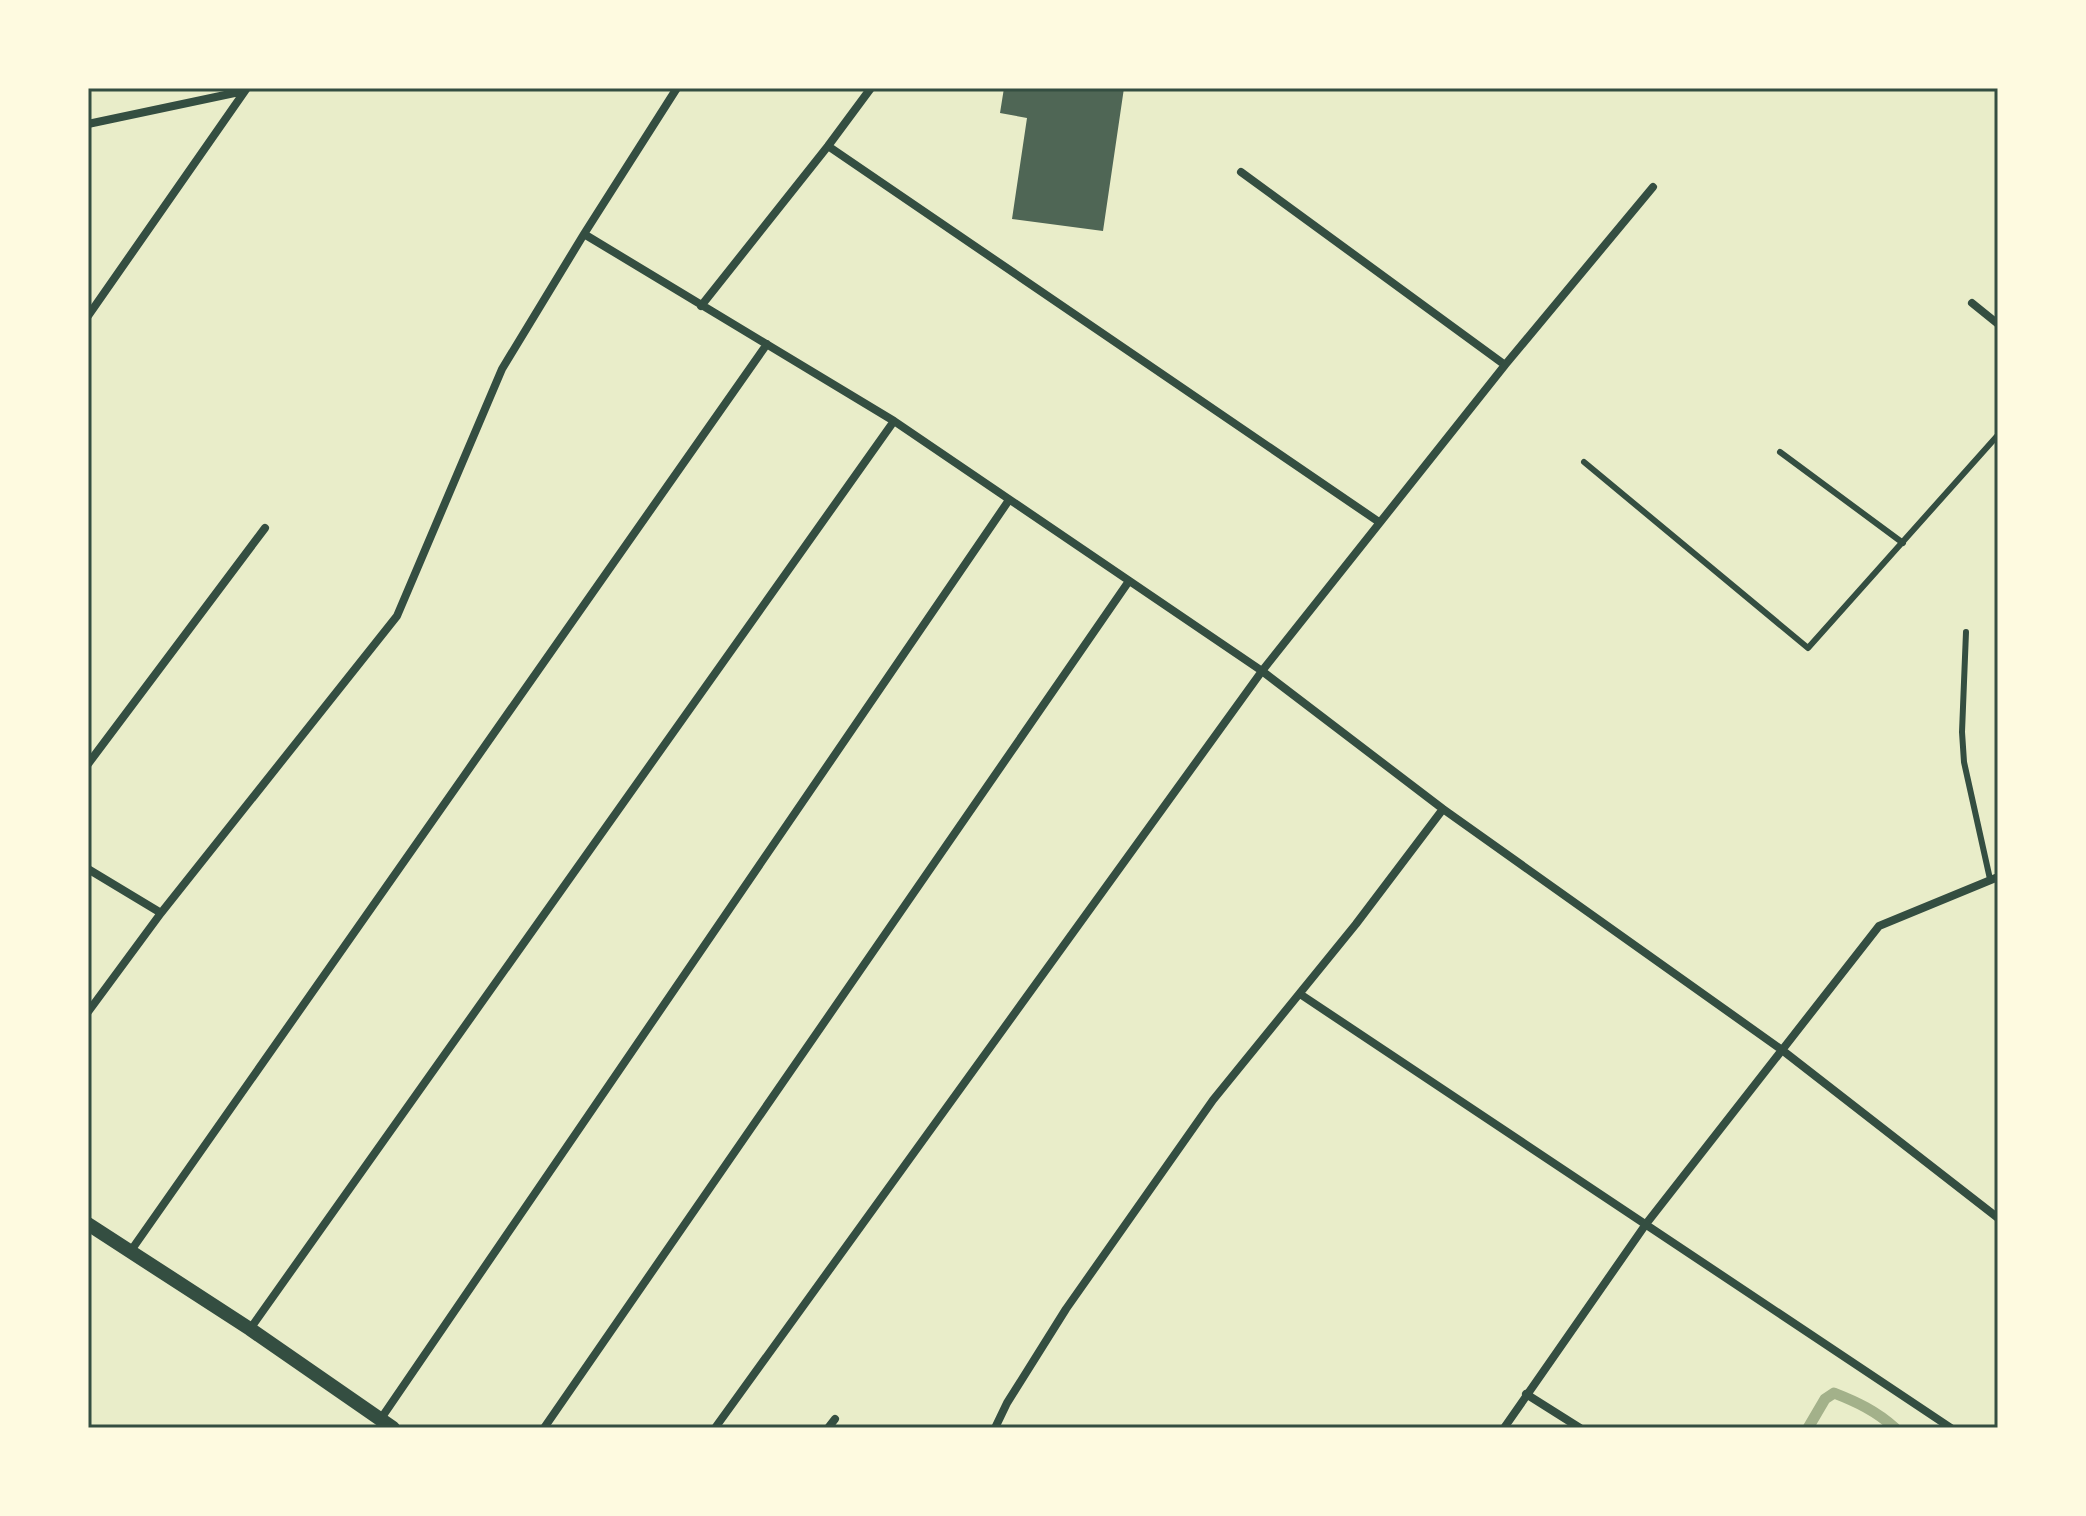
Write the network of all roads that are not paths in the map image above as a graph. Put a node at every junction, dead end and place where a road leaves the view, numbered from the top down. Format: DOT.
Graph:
graph roads {
  1 [pos="677,88"];
  2 [pos="871,88"];
  3 [pos="246,90"];
  4 [pos="88,124"];
  5 [pos="828,146"];
  6 [pos="1241,172"];
  7 [pos="1653,187"];
  8 [pos="584,234"];
  9 [pos="1972,303"];
  10 [pos="701,306"];
  11 [pos="88,316"];
  12 [pos="1998,324"];
  13 [pos="767,344"];
  14 [pos="1505,365"];
  15 [pos="894,421"];
  16 [pos="1998,435"];
  17 [pos="1780,452"];
  18 [pos="1584,462"];
  19 [pos="1009,500"];
  20 [pos="1379,522"];
  21 [pos="265,528"];
  22 [pos="1903,543"];
  23 [pos="1129,581"];
  24 [pos="1966,632"];
  25 [pos="1262,671"];
  26 [pos="88,764"];
  27 [pos="1443,809"];
  28 [pos="88,869"];
  29 [pos="1994,878"];
  30 [pos="161,913"];
  31 [pos="1300,994"];
  32 [pos="88,1012"];
  33 [pos="1782,1050"];
  34 [pos="1998,1218"];
  35 [pos="88,1224"];
  36 [pos="1646,1224"];
  37 [pos="130,1252"];
  38 [pos="250,1329"];
  39 [pos="1526,1394"];
  40 [pos="835,1419"];
  41 [pos="386,1424"];
  42 [pos="544,1428"];
  43 [pos="715,1428"];
  44 [pos="828,1428"];
  45 [pos="995,1428"];
  46 [pos="1504,1428"];
  47 [pos="1580,1428"];
  48 [pos="1951,1428"];
  1 -- 8 [label="street"];
  2 -- 5 [label="street"];
  3 -- 4 [label="street"];
  3 -- 11 [label="street"];
  5 -- 10 [label="street"];
  5 -- 20 [label="street"];
  6 -- 14 [label="street"];
  7 -- 14 [label="street"];
  8 -- 10 [label="street"];
  8 -- 30 [label="street"];
  9 -- 12 [label="street"];
  10 -- 13 [label="street"];
  13 -- 15 [label="street"];
  13 -- 37 [label="street"];
  14 -- 20 [label="street"];
  15 -- 19 [label="street"];
  15 -- 38 [label="street"];
  16 -- 22 [label="lane"];
  17 -- 22 [label="lane"];
  18 -- 22 [label="lane"];
  19 -- 23 [label="street"];
  19 -- 41 [label="street"];
  20 -- 25 [label="street"];
  21 -- 26 [label="street"];
  23 -- 25 [label="street"];
  23 -- 42 [label="street"];
  24 -- 29 [label="lane"];
  25 -- 27 [label="street"];
  25 -- 43 [label="street"];
  27 -- 31 [label="street"];
  27 -- 33 [label="street"];
  28 -- 30 [label="street"];
  29 -- 33 [label="street"];
  30 -- 32 [label="street"];
  31 -- 36 [label="street"];
  31 -- 45 [label="street"];
  33 -- 34 [label="street"];
  33 -- 36 [label="street"];
  35 -- 37 [label="street"];
  36 -- 39 [label="street"];
  36 -- 48 [label="street"];
  37 -- 38 [label="street"];
  38 -- 41 [label="street"];
  39 -- 46 [label="street"];
  39 -- 47 [label="street"];
  40 -- 44 [label="street"];
}
